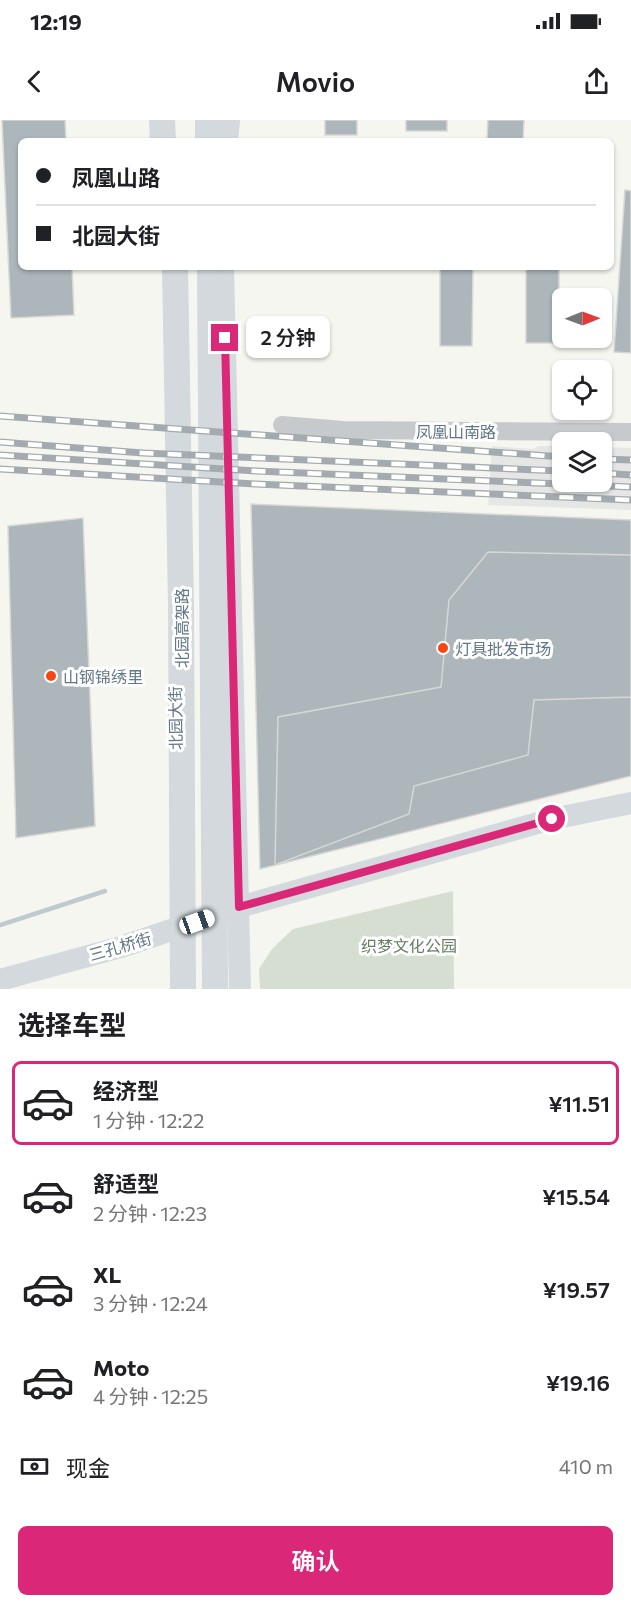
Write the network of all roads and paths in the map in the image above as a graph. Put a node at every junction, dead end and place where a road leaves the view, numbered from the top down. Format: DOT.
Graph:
graph roads {
  1 [pos="162,120"];
  2 [pos="173,120"];
  3 [pos="208,120"];
  4 [pos="219,120"];
  5 [pos="227,120"];
  6 [pos="163,138"];
  7 [pos="173,138"];
  8 [pos="208,138"];
  9 [pos="220,138"];
  10 [pos="225,138"];
  11 [pos="174,270"];
  12 [pos="174,270"];
  13 [pos="212,270"];
  14 [pos="223,270"];
  15 [pos="282,426"];
  16 [pos="631,432"];
  17 [pos="631,803"];
  18 [pos="239,907"];
  19 [pos="176,930"];
  20 [pos="0,980"];
  21 [pos="178,989"];
  22 [pos="183,989"];
  23 [pos="215,989"];
  24 [pos="240,989"];
  1 -- 6 [label="highway"];
  2 -- 7 [label="highway"];
  3 -- 8 [label="highway"];
  4 -- 9 [label="main road"];
  5 -- 10 [label="highway"];
  11 -- 22 [label="highway, 北园高架路"];
  12 -- 19 [label="main road, 北园大街"];
  13 -- 23 [label="highway, 北园高架路"];
  14 -- 18 [label="main road"];
  15 -- 16 [label="street, 凤凰山南路"];
  17 -- 18 [label="main road, 三孔桥街"];
  18 -- 19 [label="main road, 三孔桥街"];
  18 -- 24 [label="main road"];
  19 -- 20 [label="main road, 三孔桥街"];
  19 -- 21 [label="main road, 北园大街"];
}
